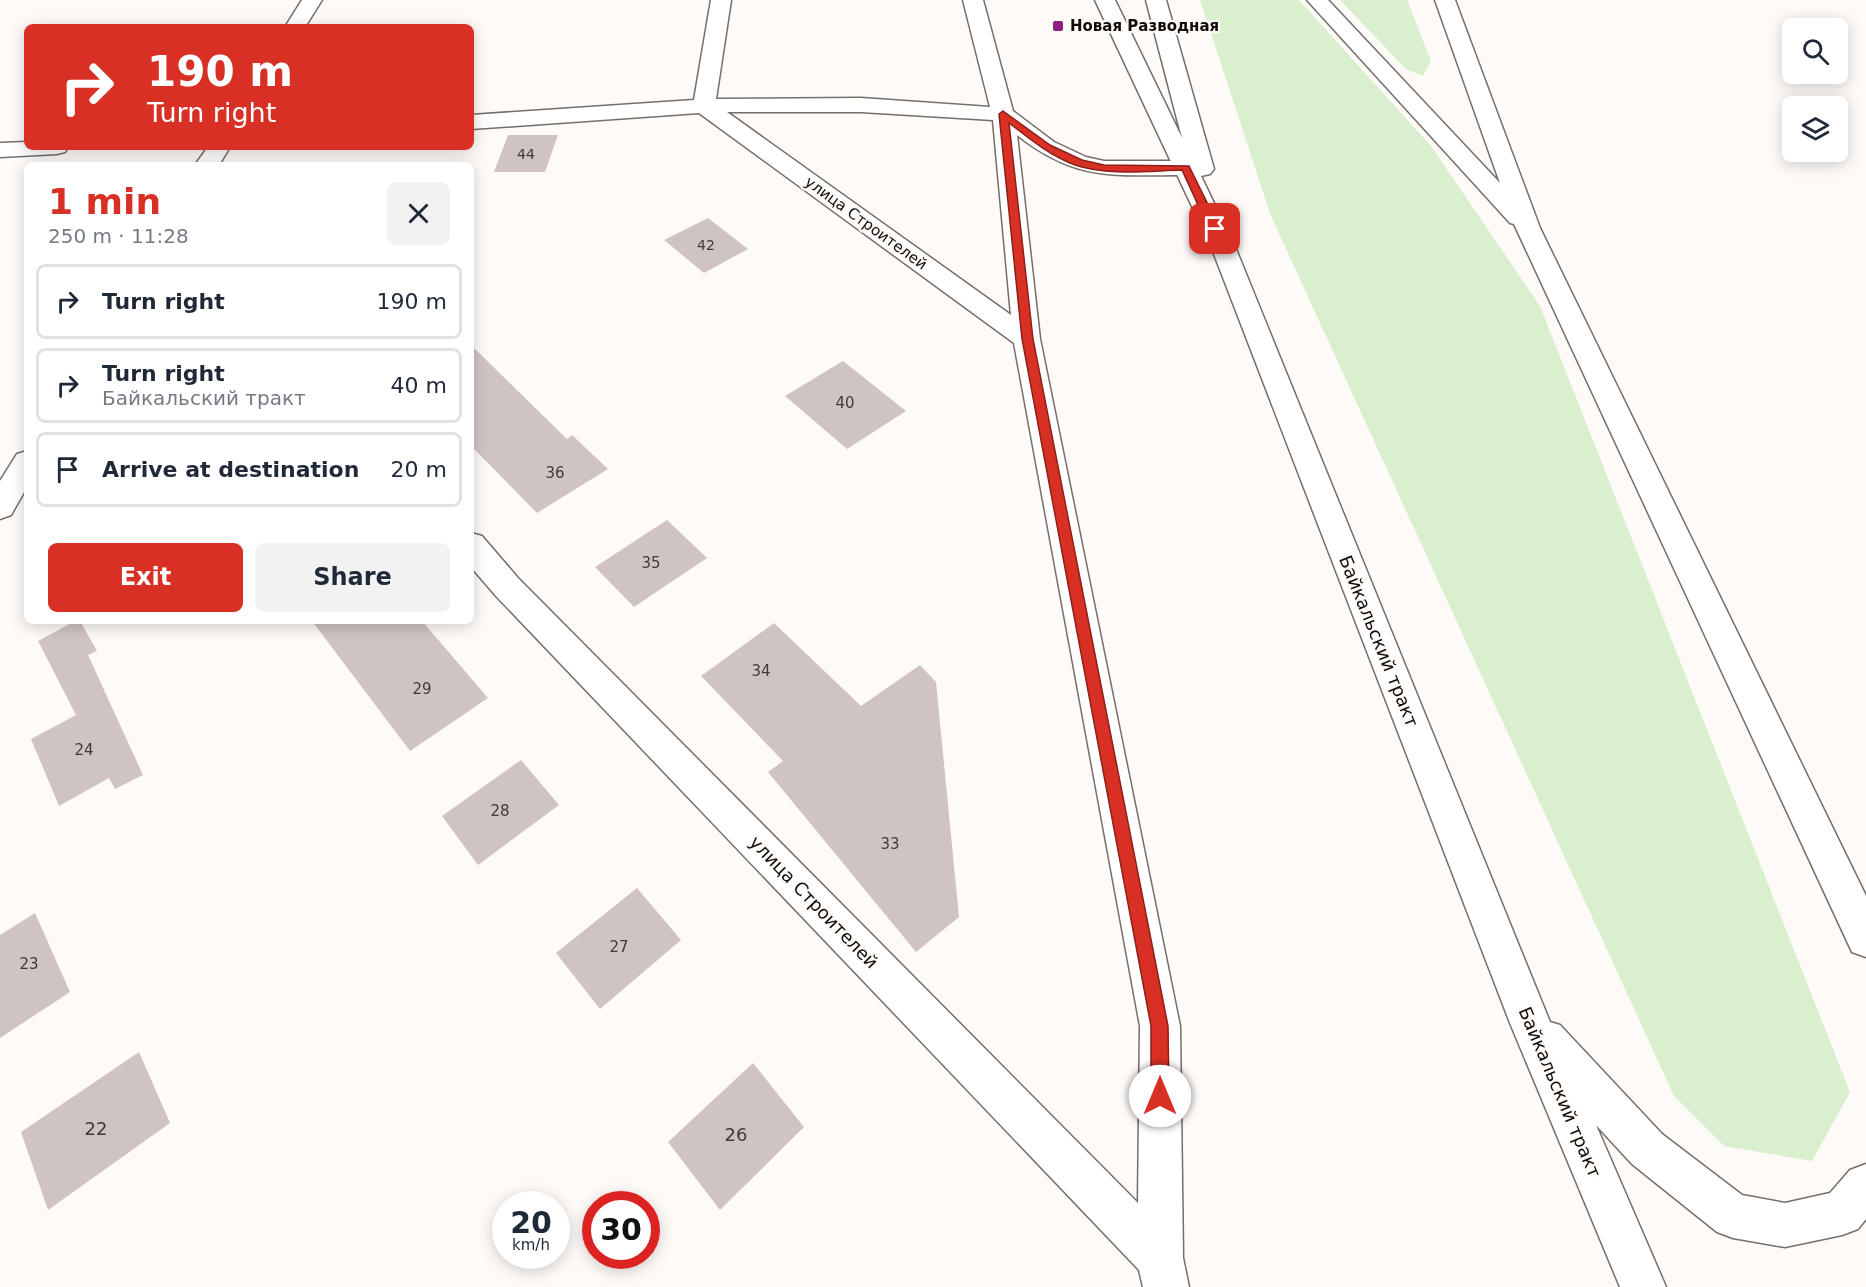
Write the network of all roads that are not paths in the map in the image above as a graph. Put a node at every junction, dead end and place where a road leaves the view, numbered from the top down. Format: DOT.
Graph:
graph roads {
  1 [pos="312,0"];
  2 [pos="721,0"];
  3 [pos="973,0"];
  4 [pos="1104,0"];
  5 [pos="1156,0"];
  6 [pos="1317,0"];
  7 [pos="1445,0"];
  8 [pos="297,24"];
  9 [pos="704,106"];
  10 [pos="1003,114"];
  11 [pos="474,122"];
  12 [pos="24,149"];
  13 [pos="0,150"];
  14 [pos="1185,168"];
  15 [pos="1528,228"];
  16 [pos="1224,249"];
  17 [pos="1028,339"];
  18 [pos="24,467"];
  19 [pos="0,507"];
  20 [pos="474,548"];
  21 [pos="1866,938"];
  22 [pos="1530,1023"];
  23 [pos="1866,1186"];
  24 [pos="1163,1272"];
  25 [pos="1643,1287"];
  1 -- 8 [label="main road"];
  2 -- 9 [label="main road"];
  3 -- 10 [label="main road, улица Строителей"];
  4 -- 14 [label="main road, Байкальский тракт"];
  5 -- 16 [label="main road"];
  6 -- 15 [label="main road"];
  7 -- 15 [label="main road"];
  9 -- 10 [label="main road"];
  9 -- 11 [label="main road"];
  9 -- 17 [label="main road, улица Строителей"];
  10 -- 14 [label="main road"];
  10 -- 17 [label="main road, улица Строителей"];
  12 -- 13 [label="main road"];
  14 -- 16 [label="main road, Байкальский тракт"];
  15 -- 21 [label="main road"];
  16 -- 22 [label="main road, Байкальский тракт"];
  17 -- 24 [label="main road, улица Строителей"];
  18 -- 19 [label="main road"];
  20 -- 24 [label="main road, улица Строителей"];
  22 -- 23 [label="main road"];
  22 -- 25 [label="main road, Байкальский тракт"];
}
